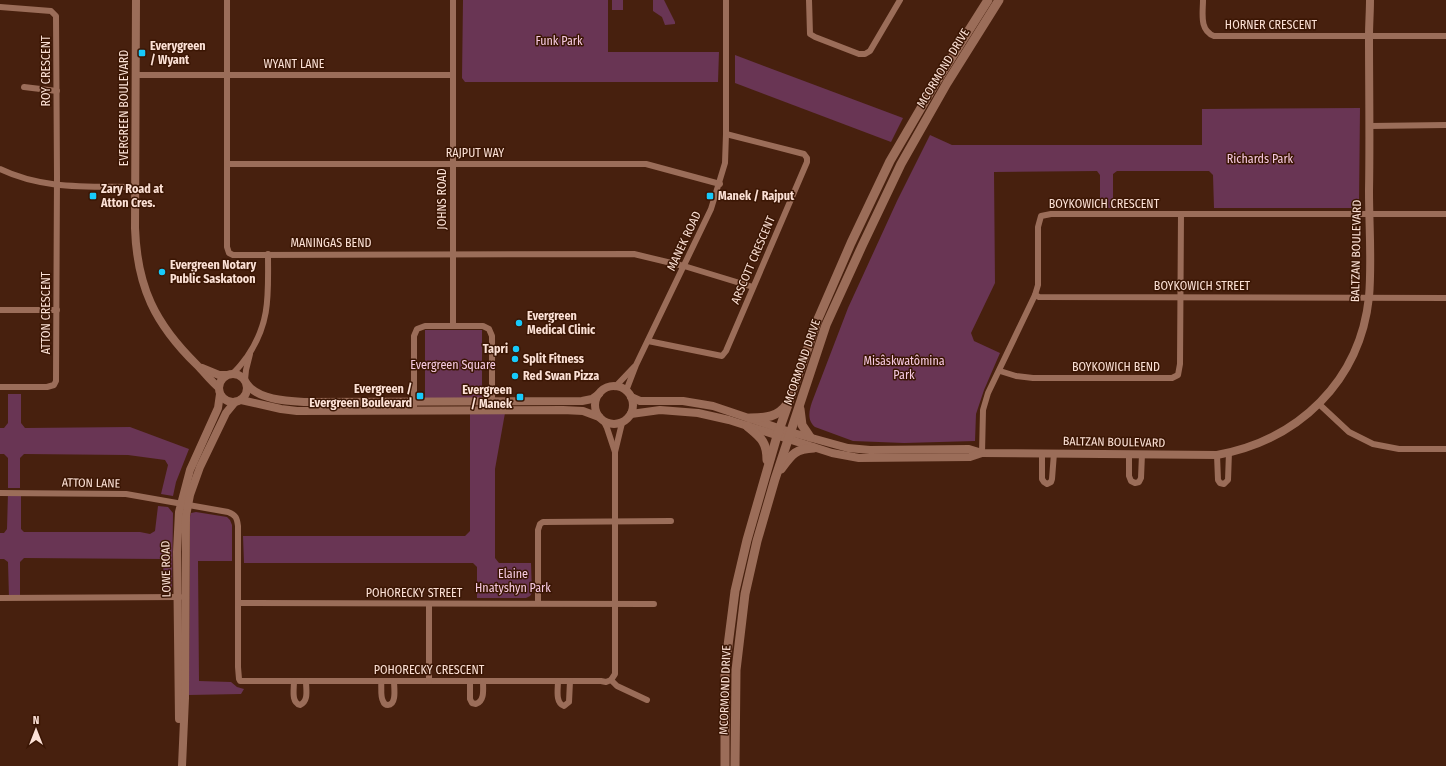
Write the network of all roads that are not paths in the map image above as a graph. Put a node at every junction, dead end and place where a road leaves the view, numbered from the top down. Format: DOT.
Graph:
graph roads {
  1 [pos="136,0"];
  2 [pos="228,0"];
  3 [pos="453,0"];
  4 [pos="726,0"];
  5 [pos="809,0"];
  6 [pos="900,0"];
  7 [pos="988,0"];
  8 [pos="999,0"];
  9 [pos="1203,0"];
  10 [pos="1370,0"];
  11 [pos="0,7"];
  12 [pos="1369,36"];
  13 [pos="1446,36"];
  14 [pos="136,75"];
  15 [pos="228,75"];
  16 [pos="452,75"];
  17 [pos="24,87"];
  18 [pos="57,91"];
  19 [pos="1446,125"];
  20 [pos="1370,126"];
  21 [pos="726,134"];
  22 [pos="228,164"];
  23 [pos="453,164"];
  24 [pos="0,168"];
  25 [pos="720,184"];
  26 [pos="57,185"];
  27 [pos="136,187"];
  28 [pos="1181,214"];
  29 [pos="1369,214"];
  30 [pos="1446,214"];
  31 [pos="268,254"];
  32 [pos="453,255"];
  33 [pos="684,266"];
  34 [pos="753,287"];
  35 [pos="1035,295"];
  36 [pos="1181,297"];
  37 [pos="1369,297"];
  38 [pos="1446,298"];
  39 [pos="0,310"];
  40 [pos="57,310"];
  41 [pos="453,326"];
  42 [pos="648,341"];
  43 [pos="251,350"];
  44 [pos="197,365"];
  45 [pos="636,365"];
  46 [pos="1000,371"];
  47 [pos="230,374"];
  48 [pos="246,382"];
  49 [pos="0,387"];
  50 [pos="615,387"];
  51 [pos="219,390"];
  52 [pos="599,394"];
  53 [pos="629,394"];
  54 [pos="791,398"];
  55 [pos="238,401"];
  56 [pos="414,401"];
  57 [pos="492,401"];
  58 [pos="1319,404"];
  59 [pos="799,406"];
  60 [pos="414,410"];
  61 [pos="492,410"];
  62 [pos="631,414"];
  63 [pos="601,418"];
  64 [pos="748,422"];
  65 [pos="622,423"];
  66 [pos="779,432"];
  67 [pos="789,435"];
  68 [pos="810,438"];
  69 [pos="814,448"];
  70 [pos="1446,449"];
  71 [pos="615,452"];
  72 [pos="1229,452"];
  73 [pos="982,453"];
  74 [pos="1042,453"];
  75 [pos="1054,453"];
  76 [pos="1129,454"];
  77 [pos="1142,454"];
  78 [pos="1217,454"];
  79 [pos="767,469"];
  80 [pos="775,479"];
  81 [pos="0,493"];
  82 [pos="185,504"];
  83 [pos="614,520"];
  84 [pos="671,521"];
  85 [pos="182,597"];
  86 [pos="0,598"];
  87 [pos="538,603"];
  88 [pos="615,603"];
  89 [pos="238,604"];
  90 [pos="429,604"];
  91 [pos="654,604"];
  92 [pos="470,680"];
  93 [pos="611,680"];
  94 [pos="306,681"];
  95 [pos="381,681"];
  96 [pos="394,681"];
  97 [pos="429,681"];
  98 [pos="483,681"];
  99 [pos="558,681"];
  100 [pos="570,681"];
  101 [pos="294,682"];
  102 [pos="647,700"];
  103 [pos="182,766"];
  104 [pos="725,766"];
  105 [pos="736,766"];
  1 -- 14 [label="street, EVERGREEN BOULEVARD"];
  2 -- 15 [label="street, MANINGAS BEND"];
  3 -- 16 [label="street, JOHNS ROAD"];
  4 -- 21 [label="street, MANEK ROAD"];
  5 -- 6 [label="street"];
  7 -- 54 [label="main road, MCORMOND DRIVE"];
  8 -- 59 [label="main road, MCORMOND DRIVE"];
  9 -- 12 [label="street, HORNER CRESCENT"];
  10 -- 12 [label="street, BALTZAN BOULEVARD"];
  11 -- 18 [label="street, ROY CRESCENT"];
  12 -- 13 [label="street, HORNER CRESCENT"];
  12 -- 20 [label="street, BALTZAN BOULEVARD"];
  14 -- 15 [label="street, WYANT LANE"];
  14 -- 27 [label="street, EVERGREEN BOULEVARD"];
  15 -- 16 [label="street, WYANT LANE"];
  15 -- 22 [label="street, MANINGAS BEND"];
  16 -- 23 [label="street, JOHNS ROAD"];
  17 -- 18 [label="street"];
  18 -- 26 [label="street, ROY CRESCENT"];
  19 -- 20 [label="street"];
  20 -- 29 [label="street, BALTZAN BOULEVARD"];
  21 -- 25 [label="street, MANEK ROAD"];
  21 -- 34 [label="street, ARSCOTT CRESCENT"];
  22 -- 23 [label="street, RAJPUT WAY"];
  22 -- 31 [label="street, MANINGAS BEND"];
  23 -- 25 [label="street, RAJPUT WAY"];
  23 -- 32 [label="street, JOHNS ROAD"];
  24 -- 26 [label="street"];
  25 -- 33 [label="street, MANEK ROAD"];
  26 -- 27 [label="street"];
  26 -- 40 [label="street, ATTON CRESCENT"];
  27 -- 44 [label="street, EVERGREEN BOULEVARD"];
  28 -- 29 [label="street, BOYKOWICH CRESCENT"];
  28 -- 35 [label="street, BOYKOWICH CRESCENT"];
  28 -- 36 [label="street"];
  29 -- 30 [label="street, BOYKOWICH CRESCENT"];
  29 -- 37 [label="street, BALTZAN BOULEVARD"];
  31 -- 32 [label="street, MANINGAS BEND"];
  31 -- 43 [label="street"];
  32 -- 33 [label="street, MANINGAS BEND"];
  32 -- 41 [label="street, JOHNS ROAD"];
  33 -- 34 [label="street, MANINGAS BEND"];
  33 -- 42 [label="street, MANEK ROAD"];
  34 -- 42 [label="street, ARSCOTT CRESCENT"];
  35 -- 36 [label="street, BOYKOWICH STREET"];
  35 -- 46 [label="street, BOYKOWICH CRESCENT"];
  36 -- 37 [label="street, BOYKOWICH STREET"];
  36 -- 46 [label="street, BOYKOWICH BEND"];
  37 -- 38 [label="street, BOYKOWICH STREET"];
  37 -- 58 [label="street, BALTZAN BOULEVARD"];
  39 -- 40 [label="street"];
  40 -- 49 [label="street, ATTON CRESCENT"];
  41 -- 56 [label="street"];
  41 -- 57 [label="street"];
  42 -- 45 [label="street, MANEK ROAD"];
  43 -- 47 [label="street"];
  43 -- 48 [label="street"];
  44 -- 47 [label="street, EVERGREEN BOULEVARD"];
  44 -- 51 [label="street, EVERGREEN BOULEVARD"];
  45 -- 50 [label="street, MANEK ROAD"];
  45 -- 53 [label="street, MANEK ROAD"];
  46 -- 73 [label="street, BOYKOWICH CRESCENT"];
  47 -- 48 [label="street"];
  47 -- 51 [label="street"];
  48 -- 55 [label="street"];
  48 -- 56 [label="street"];
  50 -- 52 [label="street"];
  50 -- 53 [label="street"];
  51 -- 55 [label="street"];
  51 -- 82 [label="street, LOWE ROAD"];
  52 -- 57 [label="street"];
  52 -- 63 [label="street"];
  53 -- 62 [label="street"];
  53 -- 64 [label="street"];
  54 -- 64 [label="main road"];
  54 -- 66 [label="main road, MCORMOND DRIVE"];
  55 -- 60 [label="street"];
  55 -- 82 [label="street, LOWE ROAD"];
  56 -- 57 [label="street"];
  56 -- 60 [label="street"];
  57 -- 61 [label="street"];
  58 -- 70 [label="street"];
  58 -- 72 [label="street, BALTZAN BOULEVARD"];
  59 -- 67 [label="main road, MCORMOND DRIVE"];
  59 -- 68 [label="main road"];
  60 -- 61 [label="street"];
  61 -- 63 [label="street"];
  62 -- 64 [label="street"];
  62 -- 65 [label="street"];
  63 -- 65 [label="street"];
  63 -- 71 [label="street"];
  64 -- 66 [label="street"];
  64 -- 79 [label="main road"];
  65 -- 71 [label="street"];
  66 -- 67 [label="street, BALTZAN BOULEVARD"];
  66 -- 79 [label="main road, MCORMOND DRIVE"];
  67 -- 68 [label="street, BALTZAN BOULEVARD"];
  67 -- 69 [label="street, BALTZAN BOULEVARD"];
  67 -- 80 [label="main road, MCORMOND DRIVE"];
  68 -- 73 [label="street, BALTZAN BOULEVARD"];
  69 -- 73 [label="street, BALTZAN BOULEVARD"];
  69 -- 80 [label="main road"];
  71 -- 83 [label="street"];
  72 -- 78 [label="street, BALTZAN BOULEVARD"];
  72 -- 78 [label="street"];
  73 -- 74 [label="street, BALTZAN BOULEVARD"];
  74 -- 75 [label="street, BALTZAN BOULEVARD"];
  74 -- 75 [label="street"];
  75 -- 76 [label="street, BALTZAN BOULEVARD"];
  76 -- 77 [label="street, BALTZAN BOULEVARD"];
  76 -- 77 [label="street"];
  77 -- 78 [label="street, BALTZAN BOULEVARD"];
  79 -- 104 [label="main road, MCORMOND DRIVE"];
  80 -- 105 [label="main road, MCORMOND DRIVE"];
  81 -- 82 [label="street, ATTON LANE"];
  82 -- 85 [label="street, LOWE ROAD"];
  82 -- 89 [label="street, POHORECKY CRESCENT"];
  83 -- 84 [label="street"];
  83 -- 87 [label="street"];
  83 -- 88 [label="street"];
  85 -- 86 [label="street"];
  85 -- 103 [label="street, LOWE ROAD"];
  87 -- 88 [label="street, POHORECKY STREET"];
  87 -- 90 [label="street, POHORECKY STREET"];
  88 -- 91 [label="street, POHORECKY STREET"];
  88 -- 93 [label="street"];
  89 -- 90 [label="street, POHORECKY STREET"];
  89 -- 101 [label="street, POHORECKY CRESCENT"];
  90 -- 97 [label="street"];
  92 -- 97 [label="street, POHORECKY CRESCENT"];
  92 -- 98 [label="street, POHORECKY CRESCENT"];
  92 -- 98 [label="street"];
  93 -- 100 [label="street, POHORECKY CRESCENT"];
  93 -- 102 [label="street"];
  94 -- 95 [label="street, POHORECKY CRESCENT"];
  94 -- 101 [label="street, POHORECKY CRESCENT"];
  94 -- 101 [label="street"];
  95 -- 96 [label="street, POHORECKY CRESCENT"];
  95 -- 96 [label="street"];
  96 -- 97 [label="street, POHORECKY CRESCENT"];
  98 -- 99 [label="street, POHORECKY CRESCENT"];
  99 -- 100 [label="street, POHORECKY CRESCENT"];
  99 -- 100 [label="street"];
}
